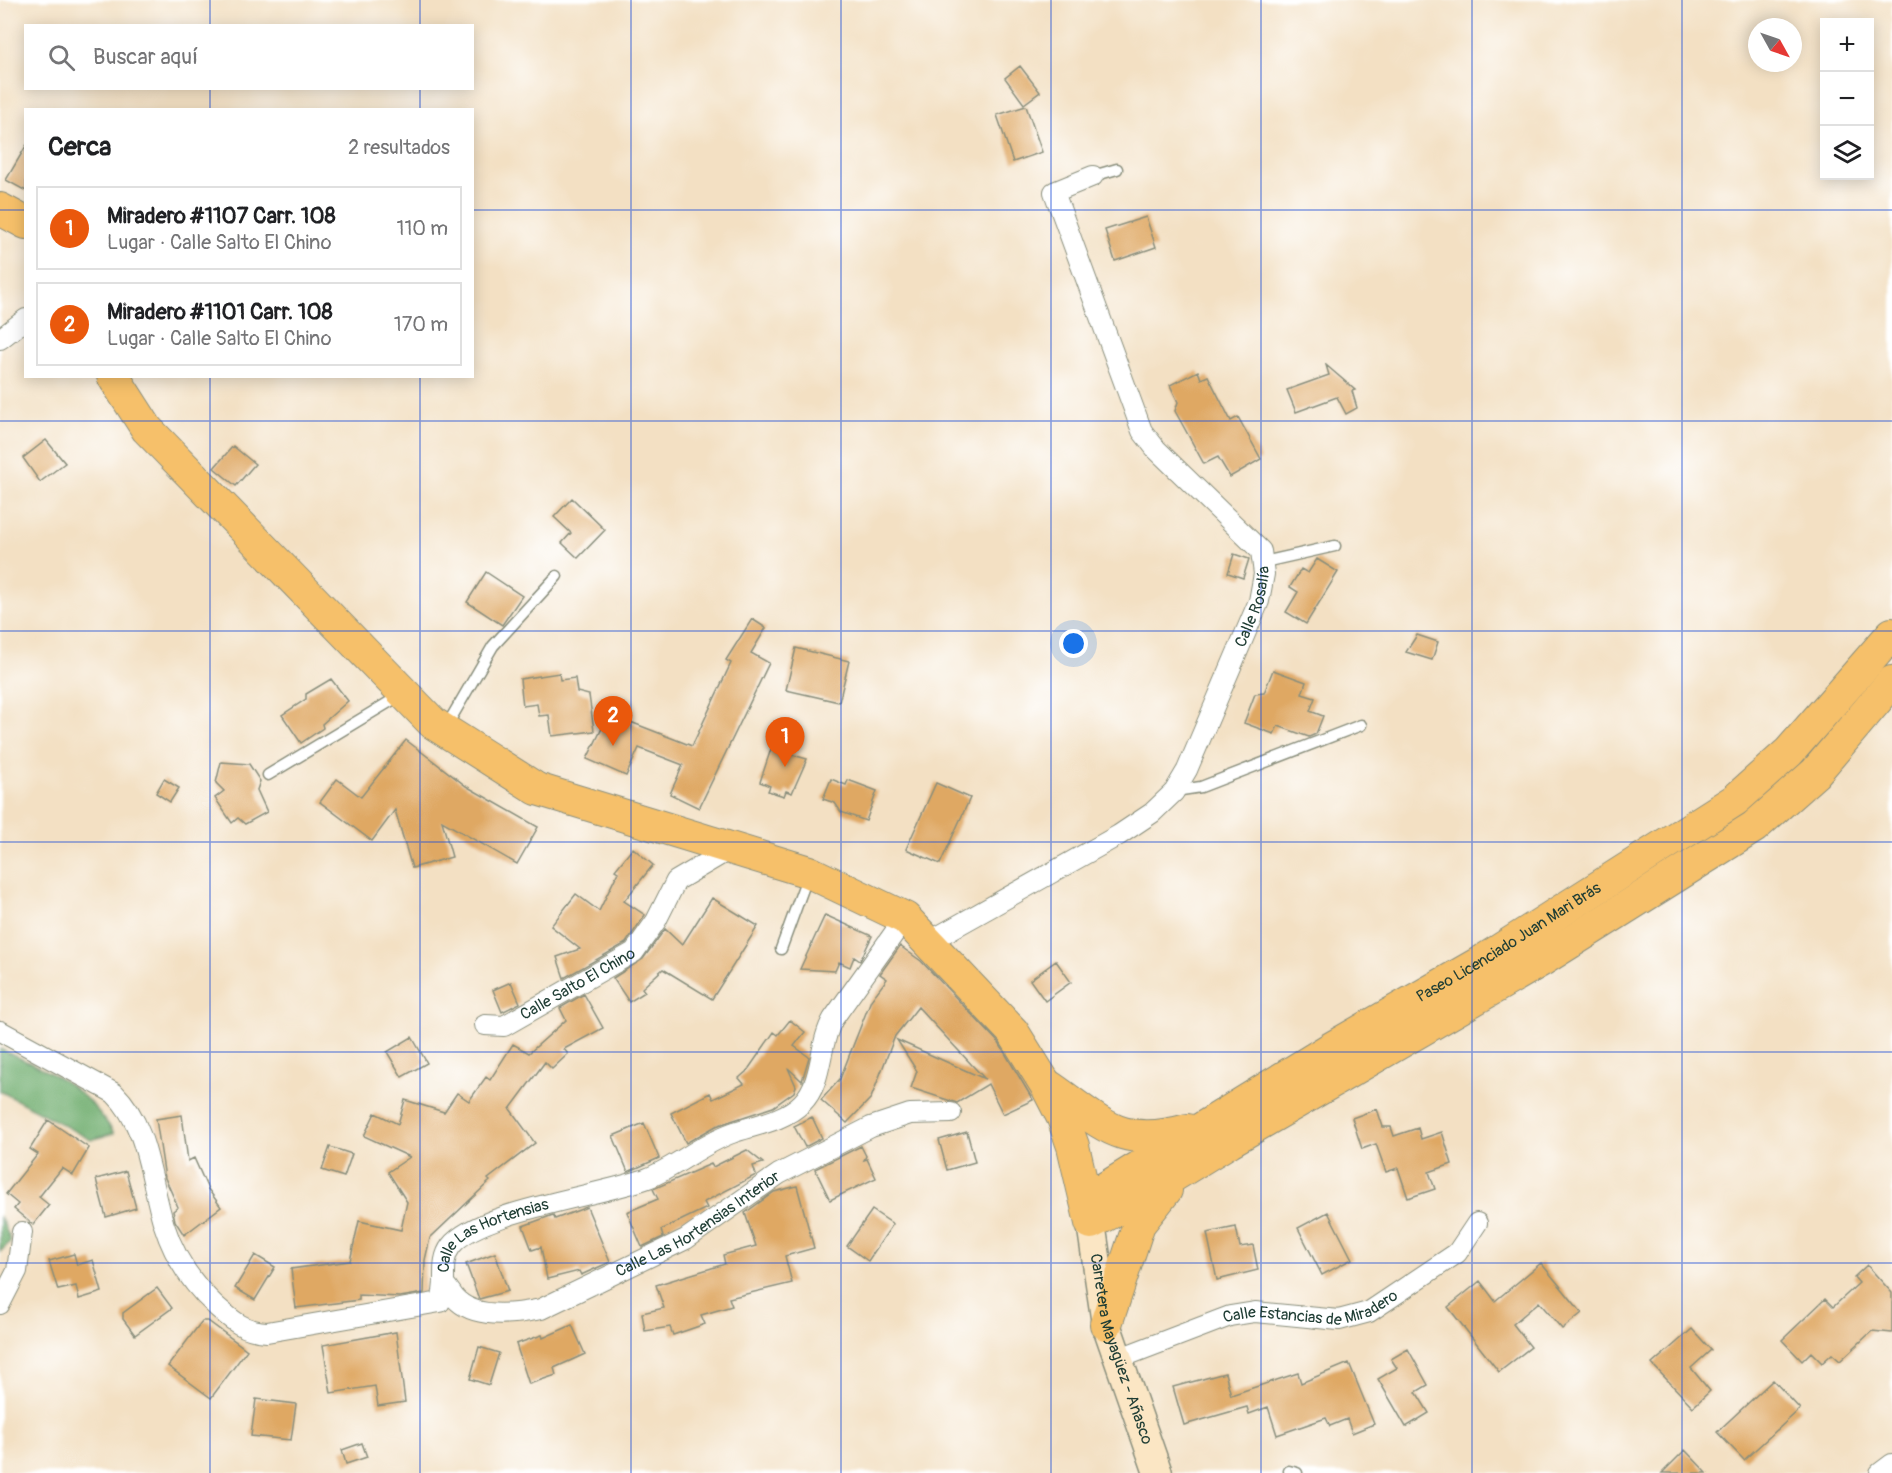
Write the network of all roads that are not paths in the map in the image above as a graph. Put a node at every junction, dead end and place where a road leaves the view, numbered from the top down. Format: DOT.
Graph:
graph roads {
  1 [pos="1117,169"];
  2 [pos="1093,176"];
  3 [pos="0,208"];
  4 [pos="24,221"];
  5 [pos="24,321"];
  6 [pos="0,339"];
  7 [pos="114,378"];
  8 [pos="1335,546"];
  9 [pos="1264,562"];
  10 [pos="557,576"];
  11 [pos="1892,634"];
  12 [pos="1892,682"];
  13 [pos="404,693"];
  14 [pos="1361,725"];
  15 [pos="444,730"];
  16 [pos="268,775"];
  17 [pos="1174,792"];
  18 [pos="732,848"];
  19 [pos="809,872"];
  20 [pos="905,918"];
  21 [pos="930,941"];
  22 [pos="781,949"];
  23 [pos="484,1024"];
  24 [pos="0,1031"];
  25 [pos="1046,1084"];
  26 [pos="951,1113"];
  27 [pos="1206,1125"];
  28 [pos="1189,1166"];
  29 [pos="1088,1212"];
  30 [pos="1478,1222"];
  31 [pos="22,1232"];
  32 [pos="446,1286"];
  33 [pos="0,1304"];
  34 [pos="1106,1324"];
  35 [pos="1120,1358"];
  36 [pos="1892,1464"];
  37 [pos="1158,1473"];
  38 [pos="1880,1473"];
  1 -- 2 [label="lane"];
  2 -- 9 [label="street, Calle Rosalía"];
  3 -- 4 [label="main road"];
  5 -- 6 [label="street"];
  7 -- 13 [label="main road"];
  8 -- 9 [label="lane"];
  9 -- 17 [label="street, Calle Rosalía"];
  10 -- 15 [label="lane"];
  11 -- 27 [label="main road, Paseo Licenciado Juan Mari Brás"];
  12 -- 28 [label="main road, Paseo Licenciado Juan Mari Brás"];
  13 -- 15 [label="main road"];
  13 -- 16 [label="lane"];
  14 -- 17 [label="lane"];
  15 -- 18 [label="main road"];
  17 -- 21 [label="street, Calle Rosalía"];
  18 -- 19 [label="main road"];
  18 -- 23 [label="street, Calle Salto El Chino"];
  19 -- 20 [label="main road"];
  19 -- 22 [label="lane"];
  20 -- 21 [label="main road"];
  20 -- 32 [label="street, Calle Las Hortensias"];
  21 -- 25 [label="main road"];
  24 -- 32 [label="street, Calle Las Hortensias"];
  25 -- 27 [label="main road"];
  25 -- 29 [label="main road"];
  26 -- 32 [label="street, Calle Las Hortensias Interior"];
  27 -- 29 [label="main road, Paseo Licenciado Juan Mari Brás"];
  28 -- 29 [label="main road, Paseo Licenciado Juan Mari Brás"];
  28 -- 34 [label="main road"];
  29 -- 34 [label="main road, Carretera Mayagüez - Añasco"];
  30 -- 35 [label="street, Calle Estancias de Miradero"];
  31 -- 33 [label="street"];
  34 -- 35 [label="main road, Carretera Mayagüez - Añasco"];
  35 -- 37 [label="main road, Carretera Mayagüez - Añasco"];
  36 -- 38 [label="street"];
}
